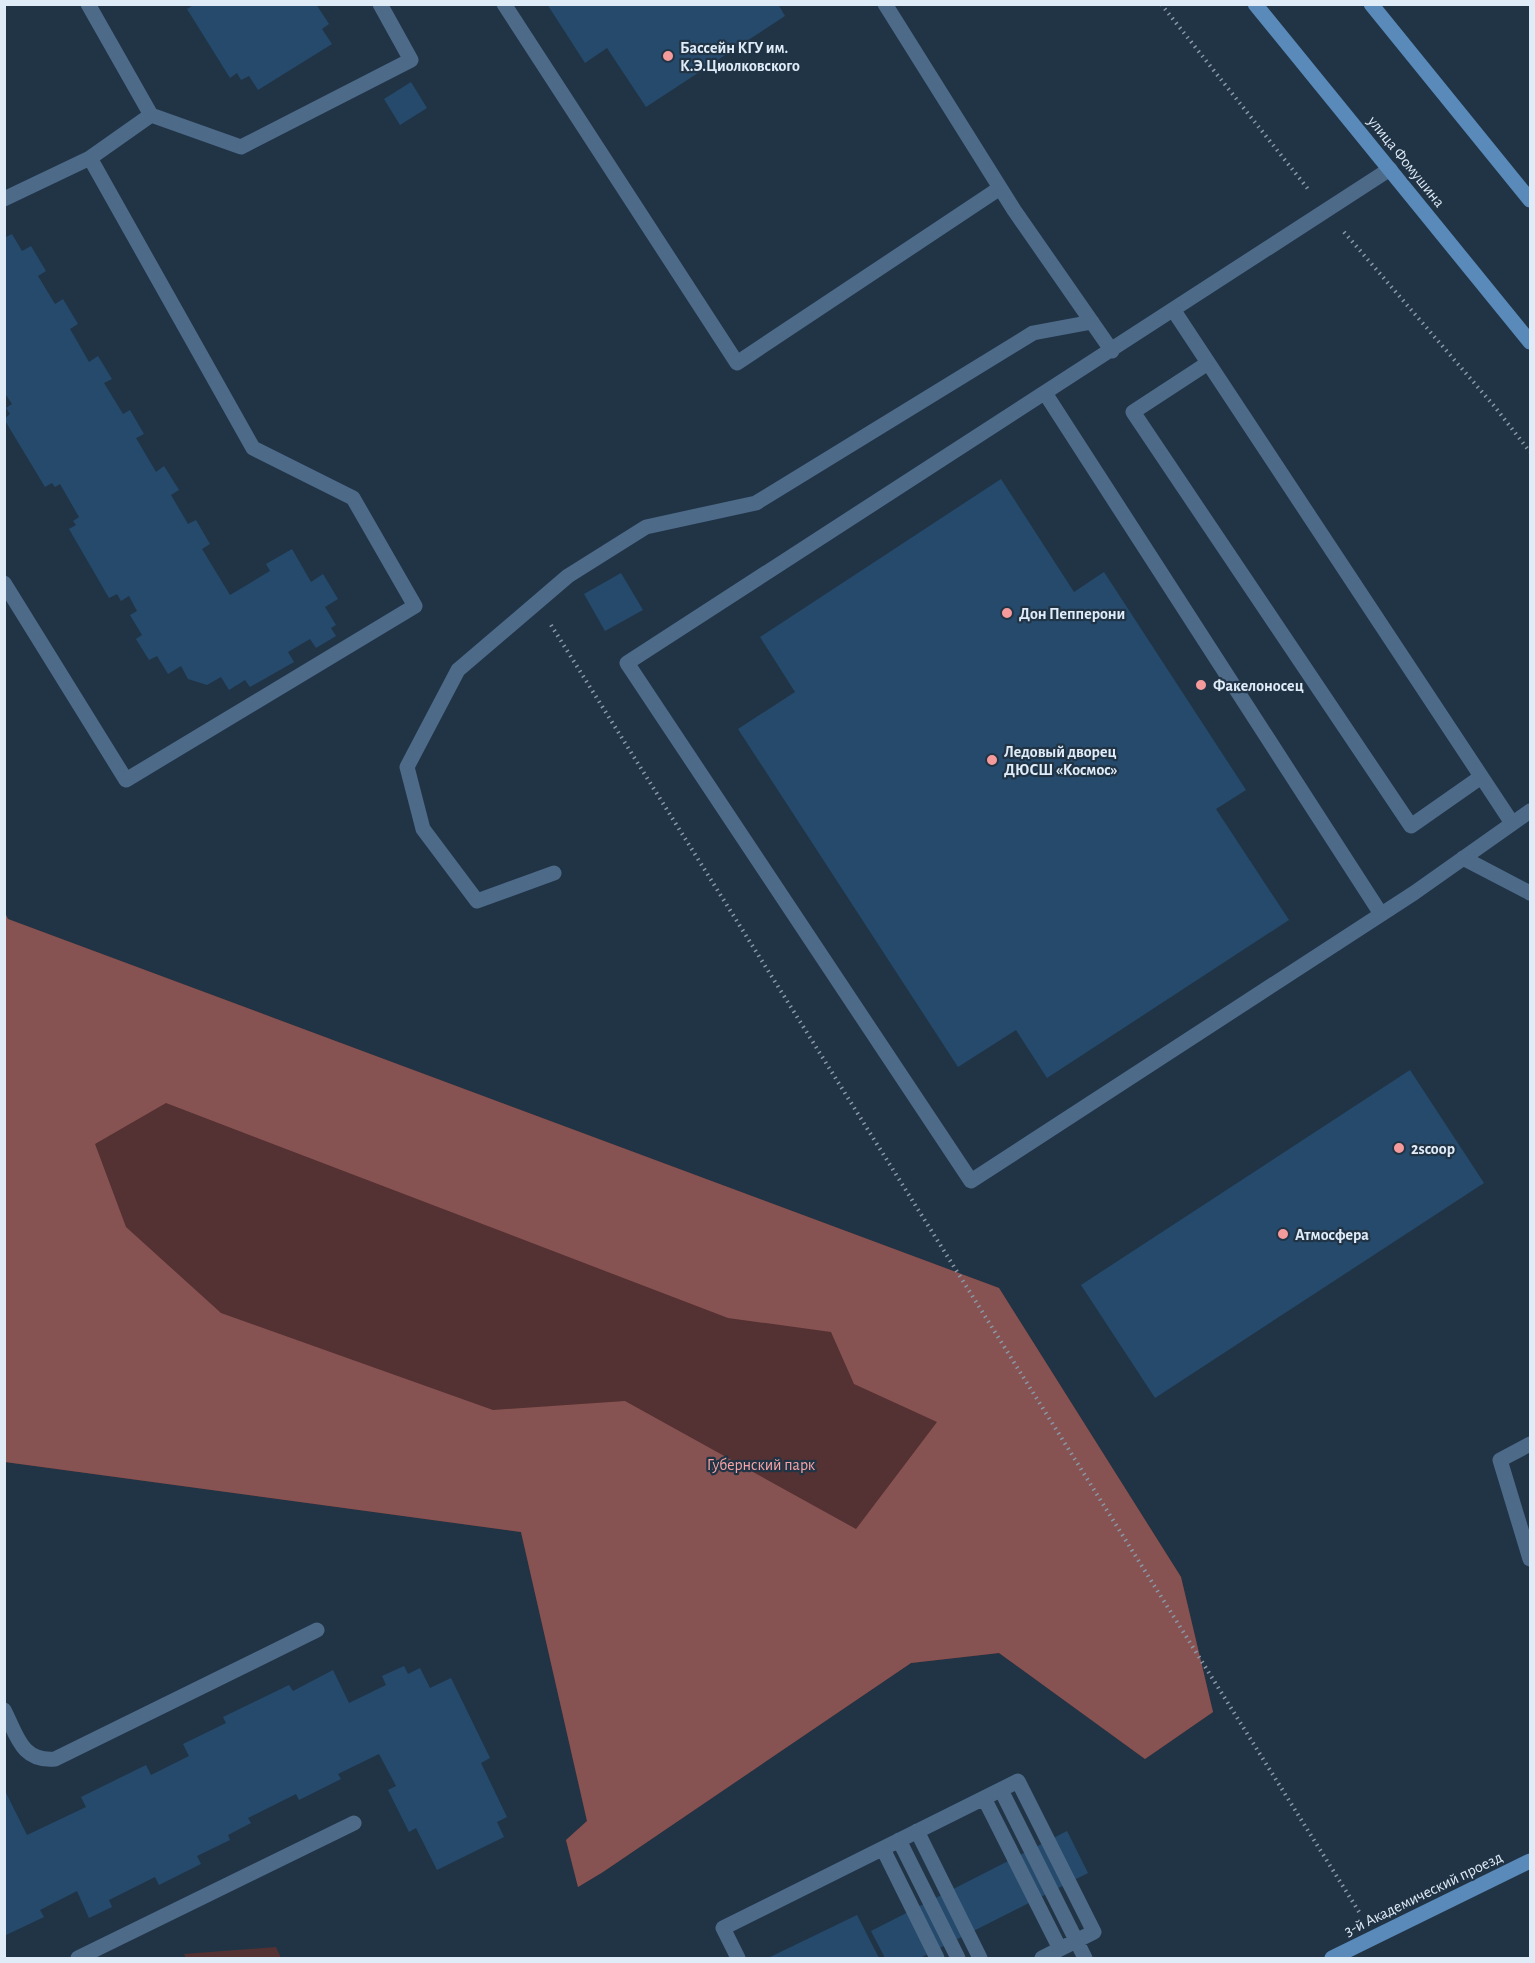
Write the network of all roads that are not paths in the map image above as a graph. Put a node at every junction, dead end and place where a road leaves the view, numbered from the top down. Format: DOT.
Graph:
graph roads {
  1 [pos="88,4"];
  2 [pos="380,4"];
  3 [pos="504,4"];
  4 [pos="885,4"];
  5 [pos="1255,4"];
  6 [pos="1371,4"];
  7 [pos="151,115"];
  8 [pos="90,158"];
  9 [pos="1390,169"];
  10 [pos="1000,188"];
  11 [pos="4,199"];
  12 [pos="1530,200"];
  13 [pos="1173,311"];
  14 [pos="1092,322"];
  15 [pos="1530,342"];
  16 [pos="1112,351"];
  17 [pos="1208,363"];
  18 [pos="1046,393"];
  19 [pos="4,583"];
  20 [pos="1481,777"];
  21 [pos="1530,811"];
  22 [pos="1512,824"];
  23 [pos="1463,858"];
  24 [pos="554,873"];
  25 [pos="1530,893"];
  26 [pos="1381,914"];
  27 [pos="1530,1444"];
  28 [pos="1530,1559"];
  29 [pos="317,1630"];
  30 [pos="4,1710"];
  31 [pos="1001,1790"];
  32 [pos="984,1798"];
  33 [pos="354,1823"];
  34 [pos="917,1832"];
  35 [pos="899,1840"];
  36 [pos="883,1849"];
  37 [pos="1530,1861"];
  38 [pos="1076,1941"];
  39 [pos="1060,1949"];
  40 [pos="1332,1958"];
  41 [pos="78,1959"];
  42 [pos="738,1959"];
  43 [pos="937,1959"];
  44 [pos="958,1959"];
  45 [pos="980,1959"];
  46 [pos="1042,1959"];
  47 [pos="1085,1959"];
  1 -- 7 [label="lane"];
  2 -- 7 [label="lane"];
  3 -- 10 [label="lane"];
  4 -- 10 [label="lane"];
  5 -- 9 [label="main road, улица Фомушина"];
  6 -- 12 [label="main road"];
  7 -- 8 [label="lane"];
  8 -- 11 [label="lane"];
  8 -- 19 [label="lane"];
  9 -- 13 [label="lane"];
  9 -- 15 [label="main road, улица Фомушина"];
  10 -- 14 [label="lane"];
  13 -- 16 [label="lane"];
  13 -- 17 [label="lane"];
  14 -- 16 [label="lane"];
  14 -- 24 [label="lane"];
  16 -- 18 [label="lane"];
  17 -- 20 [label="lane"];
  17 -- 20 [label="lane"];
  18 -- 26 [label="lane"];
  18 -- 26 [label="lane"];
  20 -- 22 [label="lane"];
  21 -- 22 [label="lane"];
  22 -- 23 [label="lane"];
  23 -- 25 [label="lane"];
  23 -- 26 [label="lane"];
  27 -- 28 [label="lane"];
  29 -- 30 [label="lane"];
  31 -- 32 [label="lane"];
  31 -- 38 [label="lane"];
  31 -- 38 [label="lane"];
  32 -- 34 [label="lane"];
  32 -- 39 [label="lane"];
  33 -- 41 [label="lane"];
  34 -- 35 [label="lane"];
  34 -- 45 [label="lane"];
  35 -- 36 [label="lane"];
  35 -- 44 [label="lane"];
  36 -- 42 [label="lane"];
  36 -- 43 [label="lane"];
  37 -- 40 [label="main road, 3-й Академический проезд"];
  38 -- 39 [label="lane"];
  38 -- 47 [label="lane"];
  39 -- 46 [label="lane"];
}
